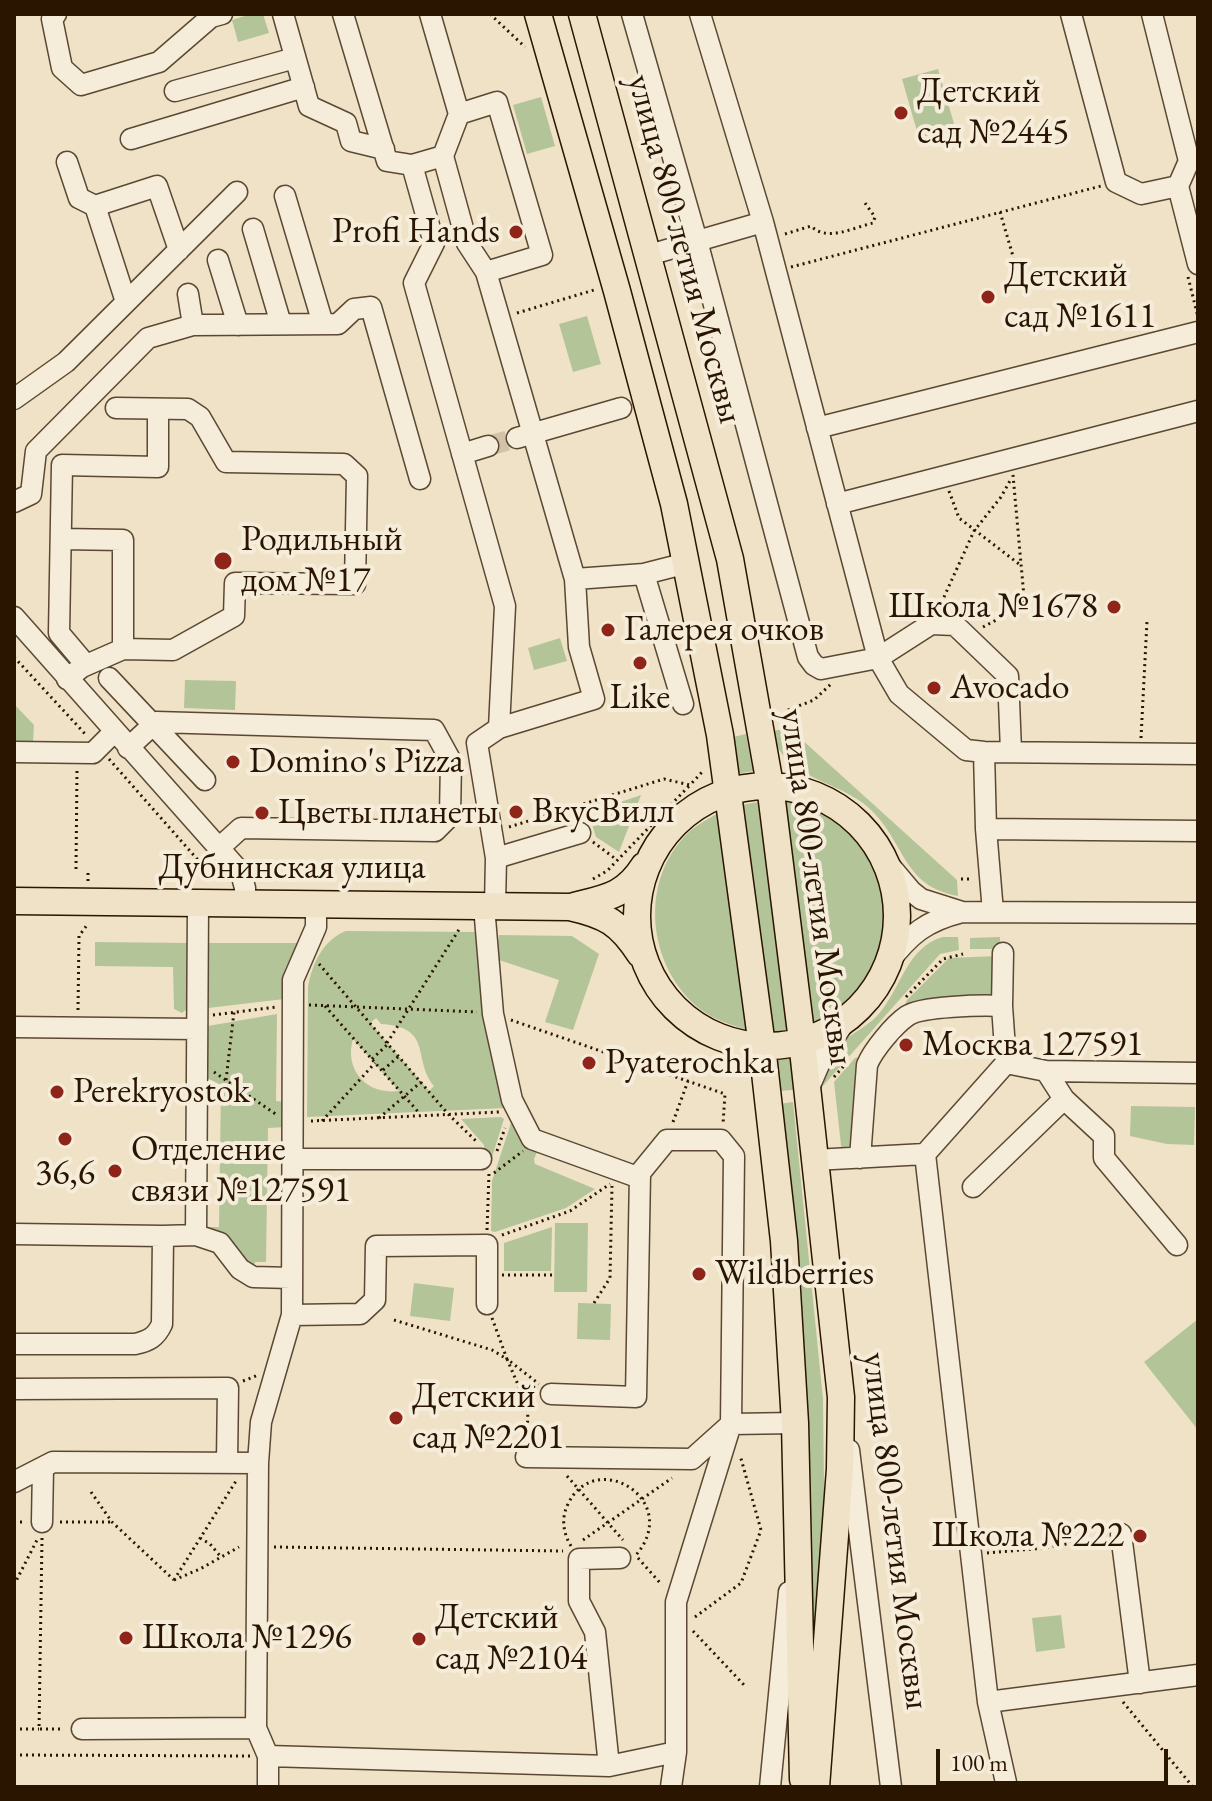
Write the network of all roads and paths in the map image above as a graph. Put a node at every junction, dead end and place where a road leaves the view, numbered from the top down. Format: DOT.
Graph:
graph roads {
  1 [pos="56,14"];
  2 [pos="222,14"];
  3 [pos="283,14"];
  4 [pos="343,14"];
  5 [pos="430,14"];
  6 [pos="490,14"];
  7 [pos="538,14"];
  8 [pos="582,14"];
  9 [pos="632,14"];
  10 [pos="700,14"];
  11 [pos="1071,14"];
  12 [pos="1152,14"];
  13 [pos="535,56"];
  14 [pos="295,58"];
  15 [pos="304,87"];
  16 [pos="175,91"];
  17 [pos="459,114"];
  18 [pos="131,139"];
  19 [pos="384,149"];
  20 [pos="443,156"];
  21 [pos="67,162"];
  22 [pos="412,165"];
  23 [pos="1116,182"];
  24 [pos="1178,186"];
  25 [pos="237,192"];
  26 [pos="285,196"];
  27 [pos="865,203"];
  28 [pos="95,206"];
  29 [pos="1000,212"];
  30 [pos="253,229"];
  31 [pos="765,231"];
  32 [pos="697,241"];
  33 [pos="179,250"];
  34 [pos="649,255"];
  35 [pos="218,260"];
  36 [pos="1198,264"];
  37 [pos="774,271"];
  38 [pos="486,272"];
  39 [pos="602,288"];
  40 [pos="1027,289"];
  41 [pos="188,294"];
  42 [pos="126,302"];
  43 [pos="500,318"];
  44 [pos="281,324"];
  45 [pos="323,324"];
  46 [pos="193,325"];
  47 [pos="238,325"];
  48 [pos="1198,332"];
  49 [pos="14,399"];
  50 [pos="116,408"];
  51 [pos="621,408"];
  52 [pos="158,409"];
  53 [pos="1198,411"];
  54 [pos="817,428"];
  55 [pos="525,436"];
  56 [pos="488,446"];
  57 [pos="462,454"];
  58 [pos="1013,467"];
  59 [pos="944,476"];
  60 [pos="420,479"];
  61 [pos="14,502"];
  62 [pos="837,504"];
  63 [pos="974,531"];
  64 [pos="61,539"];
  65 [pos="687,563"];
  66 [pos="1021,565"];
  67 [pos="644,574"];
  68 [pos="575,579"];
  69 [pos="14,617"];
  70 [pos="1147,621"];
  71 [pos="931,624"];
  72 [pos="966,635"];
  73 [pos="123,649"];
  74 [pos="14,657"];
  75 [pos="878,658"];
  76 [pos="86,665"];
  77 [pos="850,665"];
  78 [pos="109,678"];
  79 [pos="67,679"];
  80 [pos="683,704"];
  81 [pos="788,710"];
  82 [pos="153,725"];
  83 [pos="499,728"];
  84 [pos="121,740"];
  85 [pos="98,748"];
  86 [pos="1011,751"];
  87 [pos="14,752"];
  88 [pos="984,752"];
  89 [pos="77,753"];
  90 [pos="1140,753"];
  91 [pos="1198,754"];
  92 [pos="706,766"];
  93 [pos="205,780"];
  94 [pos="690,785"];
  95 [pos="770,785"];
  96 [pos="727,791"];
  97 [pos="986,829"];
  98 [pos="1198,831"];
  99 [pos="492,832"];
  100 [pos="580,833"];
  101 [pos="219,848"];
  102 [pos="496,858"];
  103 [pos="884,859"];
  104 [pos="617,860"];
  105 [pos="648,860"];
  106 [pos="76,869"];
  107 [pos="88,869"];
  108 [pos="203,872"];
  109 [pos="592,880"];
  110 [pos="88,884"];
  111 [pos="14,901"];
  112 [pos="198,904"];
  113 [pos="245,904"];
  114 [pos="316,905"];
  115 [pos="490,906"];
  116 [pos="570,907"];
  117 [pos="962,912"];
  118 [pos="993,912"];
  119 [pos="1198,913"];
  120 [pos="87,925"];
  121 [pos="460,928"];
  122 [pos="1003,953"];
  123 [pos="311,955"];
  124 [pos="645,962"];
  125 [pos="888,963"];
  126 [pos="78,986"];
  127 [pos="292,1005"];
  128 [pos="325,1006"];
  129 [pos="1002,1006"];
  130 [pos="357,1007"];
  131 [pos="408,1008"];
  132 [pos="234,1012"];
  133 [pos="493,1014"];
  134 [pos="846,1020"];
  135 [pos="197,1023"];
  136 [pos="14,1027"];
  137 [pos="802,1041"];
  138 [pos="388,1044"];
  139 [pos="762,1046"];
  140 [pos="399,1056"];
  141 [pos="197,1061"];
  142 [pos="373,1061"];
  143 [pos="1006,1063"];
  144 [pos="382,1071"];
  145 [pos="1046,1071"];
  146 [pos="1198,1073"];
  147 [pos="226,1080"];
  148 [pos="688,1081"];
  149 [pos="421,1082"];
  150 [pos="807,1094"];
  151 [pos="404,1096"];
  152 [pos="1064,1099"];
  153 [pos="511,1106"];
  154 [pos="448,1114"];
  155 [pos="421,1116"];
  156 [pos="379,1118"];
  157 [pos="292,1121"];
  158 [pos="322,1121"];
  159 [pos="532,1139"];
  160 [pos="667,1140"];
  161 [pos="721,1140"];
  162 [pos="925,1154"];
  163 [pos="860,1158"];
  164 [pos="292,1159"];
  165 [pos="814,1160"];
  166 [pos="485,1167"];
  167 [pos="640,1178"];
  168 [pos="973,1187"];
  169 [pos="14,1234"];
  170 [pos="196,1235"];
  171 [pos="163,1236"];
  172 [pos="487,1243"];
  173 [pos="1177,1245"];
  174 [pos="487,1275"];
  175 [pos="554,1275"];
  176 [pos="291,1278"];
  177 [pos="594,1303"];
  178 [pos="487,1304"];
  179 [pos="292,1315"];
  180 [pos="14,1344"];
  181 [pos="277,1367"];
  182 [pos="228,1378"];
  183 [pos="546,1388"];
  184 [pos="14,1389"];
  185 [pos="523,1397"];
  186 [pos="841,1397"];
  187 [pos="795,1423"];
  188 [pos="731,1424"];
  189 [pos="740,1454"];
  190 [pos="526,1457"];
  191 [pos="692,1459"];
  192 [pos="244,1462"];
  193 [pos="43,1468"];
  194 [pos="14,1482"];
  195 [pos="91,1492"];
  196 [pos="642,1498"];
  197 [pos="14,1522"];
  198 [pos="42,1522"];
  199 [pos="112,1522"];
  200 [pos="796,1522"];
  201 [pos="1121,1534"];
  202 [pos="200,1538"];
  203 [pos="583,1539"];
  204 [pos="257,1547"];
  205 [pos="971,1554"];
  206 [pos="628,1556"];
  207 [pos="221,1557"];
  208 [pos="174,1580"];
  209 [pos="14,1585"];
  210 [pos="1198,1675"];
  211 [pos="1140,1683"];
  212 [pos="745,1686"];
  213 [pos="1111,1687"];
  214 [pos="988,1702"];
  215 [pos="256,1728"];
  216 [pos="14,1729"];
  217 [pos="39,1729"];
  218 [pos="82,1729"];
  219 [pos="676,1752"];
  220 [pos="14,1755"];
  221 [pos="268,1756"];
  222 [pos="609,1766"];
  223 [pos="268,1787"];
  224 [pos="671,1787"];
  225 [pos="770,1787"];
  226 [pos="803,1787"];
  227 [pos="816,1787"];
  228 [pos="891,1787"];
  229 [pos="1007,1787"];
  230 [pos="1193,1787"];
  1 -- 2 [label="street"];
  3 -- 14 [label="street"];
  4 -- 19 [label="street"];
  5 -- 17 [label="street"];
  6 -- 13 [label="path"];
  7 -- 65 [label="main road, улица 800-летия Москвы"];
  8 -- 34 [label="main road, улица 800-летия Москвы"];
  9 -- 32 [label="street"];
  10 -- 31 [label="street"];
  11 -- 23 [label="street"];
  12 -- 24 [label="street"];
  14 -- 15 [label="street"];
  14 -- 16 [label="street"];
  15 -- 18 [label="street"];
  15 -- 19 [label="street"];
  17 -- 20 [label="street"];
  17 -- 38 [label="street"];
  19 -- 22 [label="street"];
  20 -- 22 [label="street"];
  20 -- 38 [label="street"];
  21 -- 28 [label="street"];
  22 -- 57 [label="street"];
  23 -- 24 [label="street"];
  23 -- 29 [label="path"];
  24 -- 36 [label="street"];
  25 -- 33 [label="street"];
  26 -- 45 [label="street"];
  27 -- 31 [label="path"];
  28 -- 33 [label="street"];
  28 -- 42 [label="street"];
  29 -- 37 [label="path"];
  29 -- 40 [label="path"];
  30 -- 44 [label="street"];
  31 -- 32 [label="street"];
  31 -- 37 [label="street"];
  32 -- 34 [label="street"];
  32 -- 77 [label="street"];
  33 -- 42 [label="street"];
  34 -- 95 [label="main road, улица 800-летия Москвы"];
  35 -- 47 [label="street"];
  37 -- 54 [label="street"];
  38 -- 43 [label="street"];
  39 -- 43 [label="path"];
  41 -- 46 [label="street"];
  42 -- 49 [label="street"];
  43 -- 55 [label="street"];
  44 -- 45 [label="street"];
  44 -- 47 [label="street"];
  45 -- 60 [label="street"];
  46 -- 47 [label="street"];
  46 -- 61 [label="street"];
  48 -- 54 [label="street"];
  50 -- 52 [label="street"];
  51 -- 55 [label="street"];
  52 -- 64 [label="street"];
  52 -- 73 [label="street"];
  53 -- 58 [label="street"];
  54 -- 62 [label="street"];
  55 -- 68 [label="street"];
  56 -- 57 [label="street"];
  57 -- 83 [label="street"];
  58 -- 59 [label="street"];
  58 -- 63 [label="path"];
  58 -- 66 [label="path"];
  59 -- 62 [label="street"];
  59 -- 63 [label="path"];
  62 -- 75 [label="street"];
  63 -- 66 [label="path"];
  63 -- 71 [label="path"];
  64 -- 73 [label="street"];
  64 -- 76 [label="street"];
  65 -- 67 [label="street"];
  65 -- 96 [label="main road, улица 800-летия Москвы"];
  66 -- 72 [label="path"];
  67 -- 68 [label="street"];
  67 -- 80 [label="street"];
  68 -- 83 [label="street"];
  69 -- 79 [label="street"];
  70 -- 90 [label="path"];
  71 -- 72 [label="street"];
  71 -- 75 [label="street"];
  72 -- 86 [label="street"];
  73 -- 76 [label="street"];
  74 -- 85 [label="path"];
  75 -- 77 [label="street"];
  75 -- 88 [label="street"];
  76 -- 79 [label="street"];
  77 -- 81 [label="path"];
  78 -- 82 [label="street"];
  79 -- 84 [label="street"];
  82 -- 84 [label="street"];
  82 -- 93 [label="street"];
  82 -- 101 [label="street"];
  83 -- 99 [label="street"];
  84 -- 85 [label="street"];
  84 -- 101 [label="street"];
  85 -- 89 [label="street"];
  85 -- 108 [label="path"];
  86 -- 88 [label="street"];
  86 -- 90 [label="street"];
  87 -- 89 [label="street"];
  88 -- 97 [label="street"];
  89 -- 106 [label="path"];
  90 -- 91 [label="street"];
  92 -- 94 [label="path"];
  94 -- 99 [label="path"];
  94 -- 104 [label="path"];
  95 -- 96 [label="main road, Дубнинская улица"];
  95 -- 103 [label="main road, Дубнинская улица"];
  95 -- 137 [label="main road, улица 800-летия Москвы"];
  96 -- 105 [label="main road, Дубнинская улица"];
  96 -- 139 [label="main road, улица 800-летия Москвы"];
  97 -- 98 [label="street"];
  97 -- 118 [label="street"];
  99 -- 102 [label="street"];
  100 -- 102 [label="street"];
  100 -- 104 [label="path"];
  101 -- 113 [label="street"];
  102 -- 115 [label="street"];
  103 -- 117 [label="street"];
  103 -- 125 [label="main road, Дубнинская улица"];
  104 -- 109 [label="path"];
  105 -- 116 [label="main road, Дубнинская улица"];
  105 -- 124 [label="main road"];
  107 -- 110 [label="path"];
  111 -- 112 [label="main road, Дубнинская улица"];
  112 -- 113 [label="main road, Дубнинская улица"];
  112 -- 135 [label="street"];
  113 -- 114 [label="main road, Дубнинская улица"];
  114 -- 115 [label="main road, Дубнинская улица"];
  114 -- 127 [label="street"];
  115 -- 116 [label="main road, Дубнинская улица"];
  115 -- 133 [label="street"];
  116 -- 124 [label="main road, Дубнинская улица"];
  117 -- 118 [label="street"];
  117 -- 125 [label="street"];
  118 -- 119 [label="street"];
  120 -- 126 [label="path"];
  121 -- 131 [label="path"];
  122 -- 129 [label="street"];
  123 -- 130 [label="path"];
  124 -- 139 [label="main road"];
  125 -- 134 [label="main road"];
  127 -- 128 [label="path"];
  127 -- 132 [label="path"];
  127 -- 157 [label="street"];
  128 -- 130 [label="path"];
  128 -- 142 [label="path"];
  129 -- 143 [label="street"];
  129 -- 163 [label="street"];
  130 -- 131 [label="path"];
  130 -- 138 [label="path"];
  131 -- 133 [label="path"];
  131 -- 138 [label="path"];
  132 -- 135 [label="path"];
  132 -- 147 [label="path"];
  133 -- 148 [label="path"];
  133 -- 153 [label="street"];
  134 -- 137 [label="main road"];
  134 -- 150 [label="street"];
  135 -- 136 [label="street"];
  135 -- 141 [label="street"];
  137 -- 139 [label="main road"];
  137 -- 150 [label="main road, улица 800-летия Москвы"];
  138 -- 140 [label="path"];
  138 -- 142 [label="path"];
  139 -- 187 [label="main road, улица 800-летия Москвы"];
  140 -- 144 [label="path"];
  140 -- 149 [label="path"];
  141 -- 147 [label="path"];
  141 -- 170 [label="street"];
  142 -- 144 [label="path"];
  142 -- 158 [label="path"];
  143 -- 145 [label="street"];
  143 -- 162 [label="street"];
  144 -- 151 [label="path"];
  145 -- 146 [label="street"];
  145 -- 152 [label="street"];
  147 -- 157 [label="path"];
  148 -- 160 [label="path"];
  148 -- 161 [label="path"];
  149 -- 151 [label="path"];
  149 -- 154 [label="path"];
  150 -- 165 [label="main road, улица 800-летия Москвы"];
  151 -- 155 [label="path"];
  151 -- 156 [label="path"];
  152 -- 168 [label="street"];
  152 -- 173 [label="street"];
  153 -- 154 [label="path"];
  153 -- 159 [label="street"];
  153 -- 166 [label="path"];
  154 -- 155 [label="path"];
  154 -- 166 [label="path"];
  155 -- 156 [label="path"];
  156 -- 158 [label="path"];
  157 -- 158 [label="path"];
  157 -- 164 [label="street"];
  159 -- 166 [label="path"];
  159 -- 167 [label="street"];
  160 -- 161 [label="street"];
  160 -- 167 [label="street"];
  161 -- 188 [label="street"];
  162 -- 163 [label="street"];
  162 -- 205 [label="street"];
  163 -- 165 [label="street"];
  164 -- 166 [label="street"];
  164 -- 176 [label="street"];
  165 -- 186 [label="main road, улица 800-летия Москвы"];
  166 -- 172 [label="path"];
  167 -- 183 [label="street"];
  169 -- 171 [label="street"];
  170 -- 171 [label="street"];
  170 -- 176 [label="street"];
  171 -- 180 [label="street"];
  172 -- 174 [label="street"];
  172 -- 177 [label="path"];
  172 -- 179 [label="street"];
  174 -- 175 [label="path"];
  174 -- 178 [label="street"];
  176 -- 179 [label="street"];
  178 -- 183 [label="path"];
  179 -- 181 [label="street"];
  181 -- 182 [label="path"];
  181 -- 192 [label="street"];
  182 -- 184 [label="street"];
  182 -- 192 [label="street"];
  183 -- 185 [label="path"];
  186 -- 227 [label="main road"];
  186 -- 228 [label="street, улица 800-летия Москвы"];
  187 -- 188 [label="street"];
  187 -- 200 [label="main road, улица 800-летия Москвы"];
  188 -- 191 [label="street"];
  188 -- 219 [label="street"];
  189 -- 212 [label="path"];
  190 -- 191 [label="street"];
  191 -- 196 [label="path"];
  192 -- 193 [label="street"];
  192 -- 202 [label="path"];
  192 -- 204 [label="street"];
  193 -- 194 [label="street"];
  193 -- 198 [label="street"];
  195 -- 199 [label="path"];
  196 -- 203 [label="path"];
  196 -- 204 [label="path"];
  196 -- 206 [label="path"];
  197 -- 198 [label="path"];
  198 -- 199 [label="path"];
  199 -- 208 [label="path"];
  200 -- 225 [label="street, улица 800-летия Москвы"];
  200 -- 226 [label="main road"];
  201 -- 205 [label="path"];
  201 -- 211 [label="street"];
  202 -- 207 [label="path"];
  202 -- 208 [label="path"];
  204 -- 207 [label="path"];
  204 -- 215 [label="street"];
  205 -- 214 [label="street"];
  206 -- 222 [label="street"];
  207 -- 208 [label="path"];
  209 -- 217 [label="path"];
  210 -- 211 [label="street"];
  211 -- 213 [label="street"];
  213 -- 214 [label="street"];
  213 -- 230 [label="path"];
  214 -- 229 [label="street"];
  215 -- 218 [label="street"];
  215 -- 221 [label="street"];
  216 -- 217 [label="path"];
  217 -- 218 [label="path"];
  219 -- 222 [label="street"];
  219 -- 224 [label="street"];
  220 -- 221 [label="path"];
  221 -- 222 [label="street"];
  221 -- 223 [label="street"];
}
